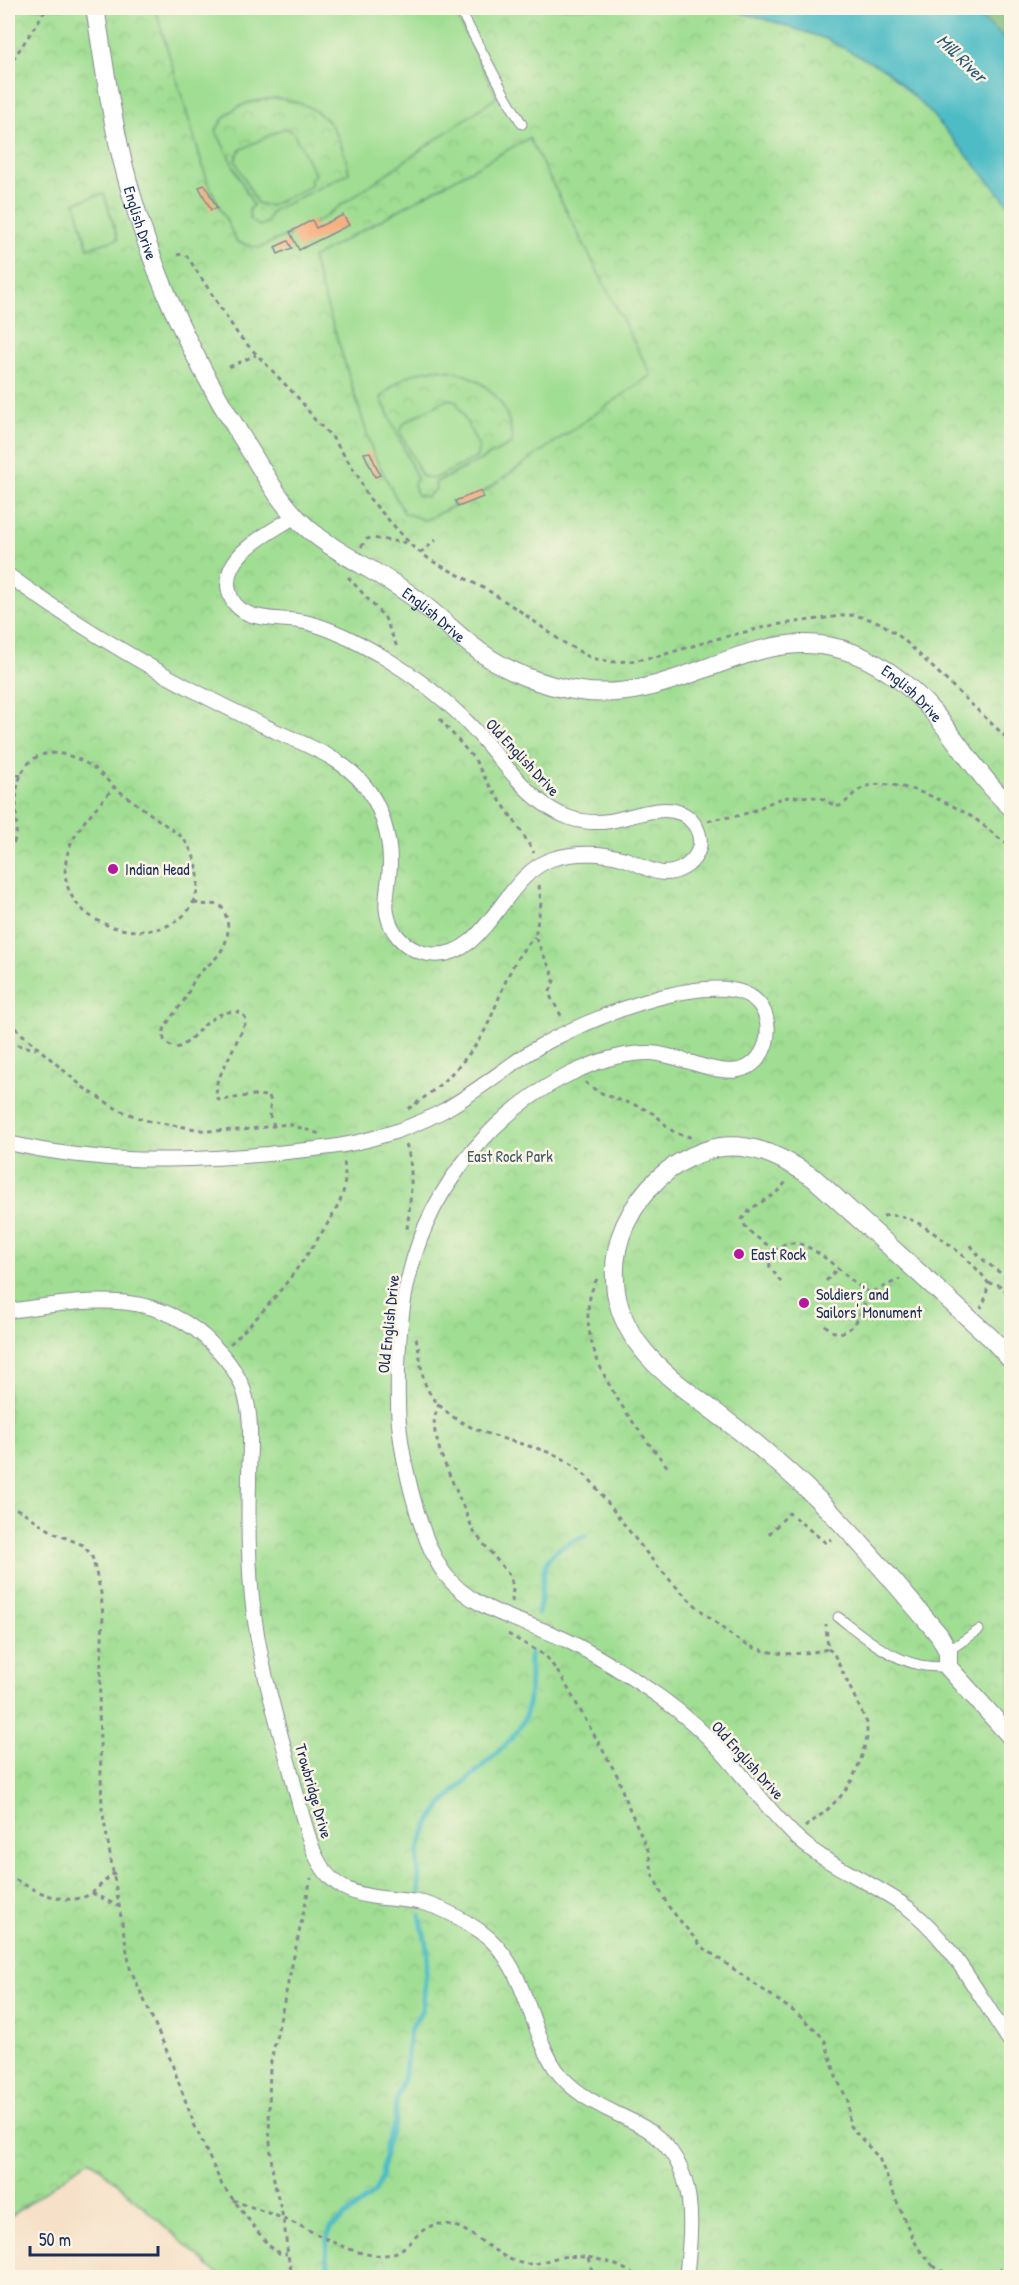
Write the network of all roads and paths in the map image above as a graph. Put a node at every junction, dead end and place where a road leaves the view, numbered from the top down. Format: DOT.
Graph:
graph roads {
  1 [pos="46,8"];
  2 [pos="95,8"];
  3 [pos="107,8"];
  4 [pos="459,8"];
  5 [pos="104,58"];
  6 [pos="8,67"];
  7 [pos="522,124"];
  8 [pos="177,255"];
  9 [pos="256,355"];
  10 [pos="229,367"];
  11 [pos="295,516"];
  12 [pos="436,540"];
  13 [pos="409,544"];
  14 [pos="360,549"];
  15 [pos="420,553"];
  16 [pos="346,572"];
  17 [pos="8,575"];
  18 [pos="400,652"];
  19 [pos="436,714"];
  20 [pos="1011,743"];
  21 [pos="8,775"];
  22 [pos="21,775"];
  23 [pos="114,787"];
  24 [pos="1011,808"];
  25 [pos="695,825"];
  26 [pos="1011,847"];
  27 [pos="8,850"];
  28 [pos="540,865"];
  29 [pos="538,882"];
  30 [pos="194,902"];
  31 [pos="535,937"];
  32 [pos="8,1022"];
  33 [pos="565,1023"];
  34 [pos="8,1042"];
  35 [pos="38,1050"];
  36 [pos="583,1080"];
  37 [pos="273,1125"];
  38 [pos="401,1130"];
  39 [pos="680,1135"];
  40 [pos="8,1143"];
  41 [pos="336,1146"];
  42 [pos="776,1193"];
  43 [pos="878,1217"];
  44 [pos="406,1231"];
  45 [pos="971,1245"];
  46 [pos="775,1250"];
  47 [pos="614,1265"];
  48 [pos="913,1268"];
  49 [pos="837,1269"];
  50 [pos="781,1281"];
  51 [pos="826,1281"];
  52 [pos="988,1283"];
  53 [pos="1011,1285"];
  54 [pos="868,1292"];
  55 [pos="8,1311"];
  56 [pos="402,1312"];
  57 [pos="972,1322"];
  58 [pos="825,1325"];
  59 [pos="220,1352"];
  60 [pos="1011,1361"];
  61 [pos="439,1403"];
  62 [pos="669,1469"];
  63 [pos="8,1505"];
  64 [pos="769,1534"];
  65 [pos="828,1542"];
  66 [pos="838,1617"];
  67 [pos="507,1618"];
  68 [pos="980,1630"];
  69 [pos="827,1632"];
  70 [pos="828,1649"];
  71 [pos="948,1659"];
  72 [pos="1011,1738"];
  73 [pos="795,1836"];
  74 [pos="320,1864"];
  75 [pos="115,1874"];
  76 [pos="8,1875"];
  77 [pos="92,1893"];
  78 [pos="120,1907"];
  79 [pos="1011,2044"];
  80 [pos="231,2199"];
  81 [pos="284,2219"];
  82 [pos="287,2254"];
  83 [pos="1011,2257"];
  84 [pos="588,2258"];
  85 [pos="933,2266"];
  86 [pos="294,2277"];
  87 [pos="594,2277"];
  88 [pos="639,2277"];
  89 [pos="686,2277"];
  90 [pos="934,2277"];
  91 [pos="955,2277"];
  92 [pos="992,2277"];
  1 -- 6 [label="path"];
  2 -- 5 [label="street, English Drive"];
  3 -- 5 [label="street, English Drive"];
  4 -- 7 [label="lane"];
  5 -- 11 [label="street, English Drive"];
  8 -- 9 [label="path"];
  9 -- 10 [label="path"];
  9 -- 13 [label="path"];
  11 -- 24 [label="street, English Drive"];
  11 -- 25 [label="street, Old English Drive"];
  12 -- 15 [label="path"];
  13 -- 14 [label="path"];
  13 -- 15 [label="path"];
  15 -- 20 [label="path"];
  16 -- 18 [label="path"];
  17 -- 28 [label="street"];
  19 -- 28 [label="path"];
  21 -- 22 [label="path"];
  22 -- 23 [label="path"];
  22 -- 27 [label="path"];
  23 -- 30 [label="path"];
  23 -- 30 [label="path"];
  25 -- 26 [label="path"];
  25 -- 28 [label="street"];
  29 -- 31 [label="path"];
  30 -- 37 [label="path"];
  31 -- 33 [label="path"];
  31 -- 38 [label="path"];
  32 -- 35 [label="path"];
  34 -- 35 [label="path"];
  35 -- 37 [label="path"];
  36 -- 39 [label="path"];
  37 -- 41 [label="path"];
  38 -- 41 [label="street, Old English Drive"];
  38 -- 44 [label="path"];
  38 -- 56 [label="street, Old English Drive"];
  40 -- 41 [label="street, Old English Drive"];
  41 -- 59 [label="path"];
  42 -- 46 [label="path"];
  43 -- 52 [label="path"];
  45 -- 53 [label="path"];
  46 -- 49 [label="path"];
  46 -- 50 [label="path"];
  47 -- 48 [label="street"];
  47 -- 62 [label="path"];
  47 -- 71 [label="street"];
  48 -- 54 [label="path"];
  48 -- 57 [label="street"];
  49 -- 51 [label="path"];
  49 -- 54 [label="path"];
  52 -- 53 [label="path"];
  52 -- 57 [label="path"];
  54 -- 58 [label="path"];
  55 -- 59 [label="street, Trowbridge Drive"];
  56 -- 61 [label="path"];
  56 -- 67 [label="street, Old English Drive"];
  57 -- 60 [label="street"];
  59 -- 74 [label="street, Trowbridge Drive"];
  61 -- 67 [label="path"];
  61 -- 70 [label="path"];
  63 -- 75 [label="path"];
  64 -- 65 [label="path"];
  66 -- 71 [label="lane"];
  67 -- 73 [label="street, Old English Drive"];
  67 -- 85 [label="path"];
  68 -- 71 [label="lane"];
  69 -- 70 [label="path"];
  70 -- 73 [label="path"];
  71 -- 72 [label="street"];
  73 -- 79 [label="street, Old English Drive"];
  74 -- 81 [label="path"];
  74 -- 89 [label="street, Trowbridge Drive"];
  75 -- 77 [label="path"];
  75 -- 78 [label="path"];
  76 -- 77 [label="path"];
  77 -- 78 [label="path"];
  78 -- 80 [label="path"];
  80 -- 81 [label="path"];
  80 -- 82 [label="path"];
  81 -- 82 [label="path"];
  81 -- 84 [label="path"];
  82 -- 86 [label="path"];
  83 -- 92 [label="path"];
  84 -- 87 [label="path"];
  84 -- 88 [label="path"];
  85 -- 90 [label="path"];
  85 -- 91 [label="path"];
}
